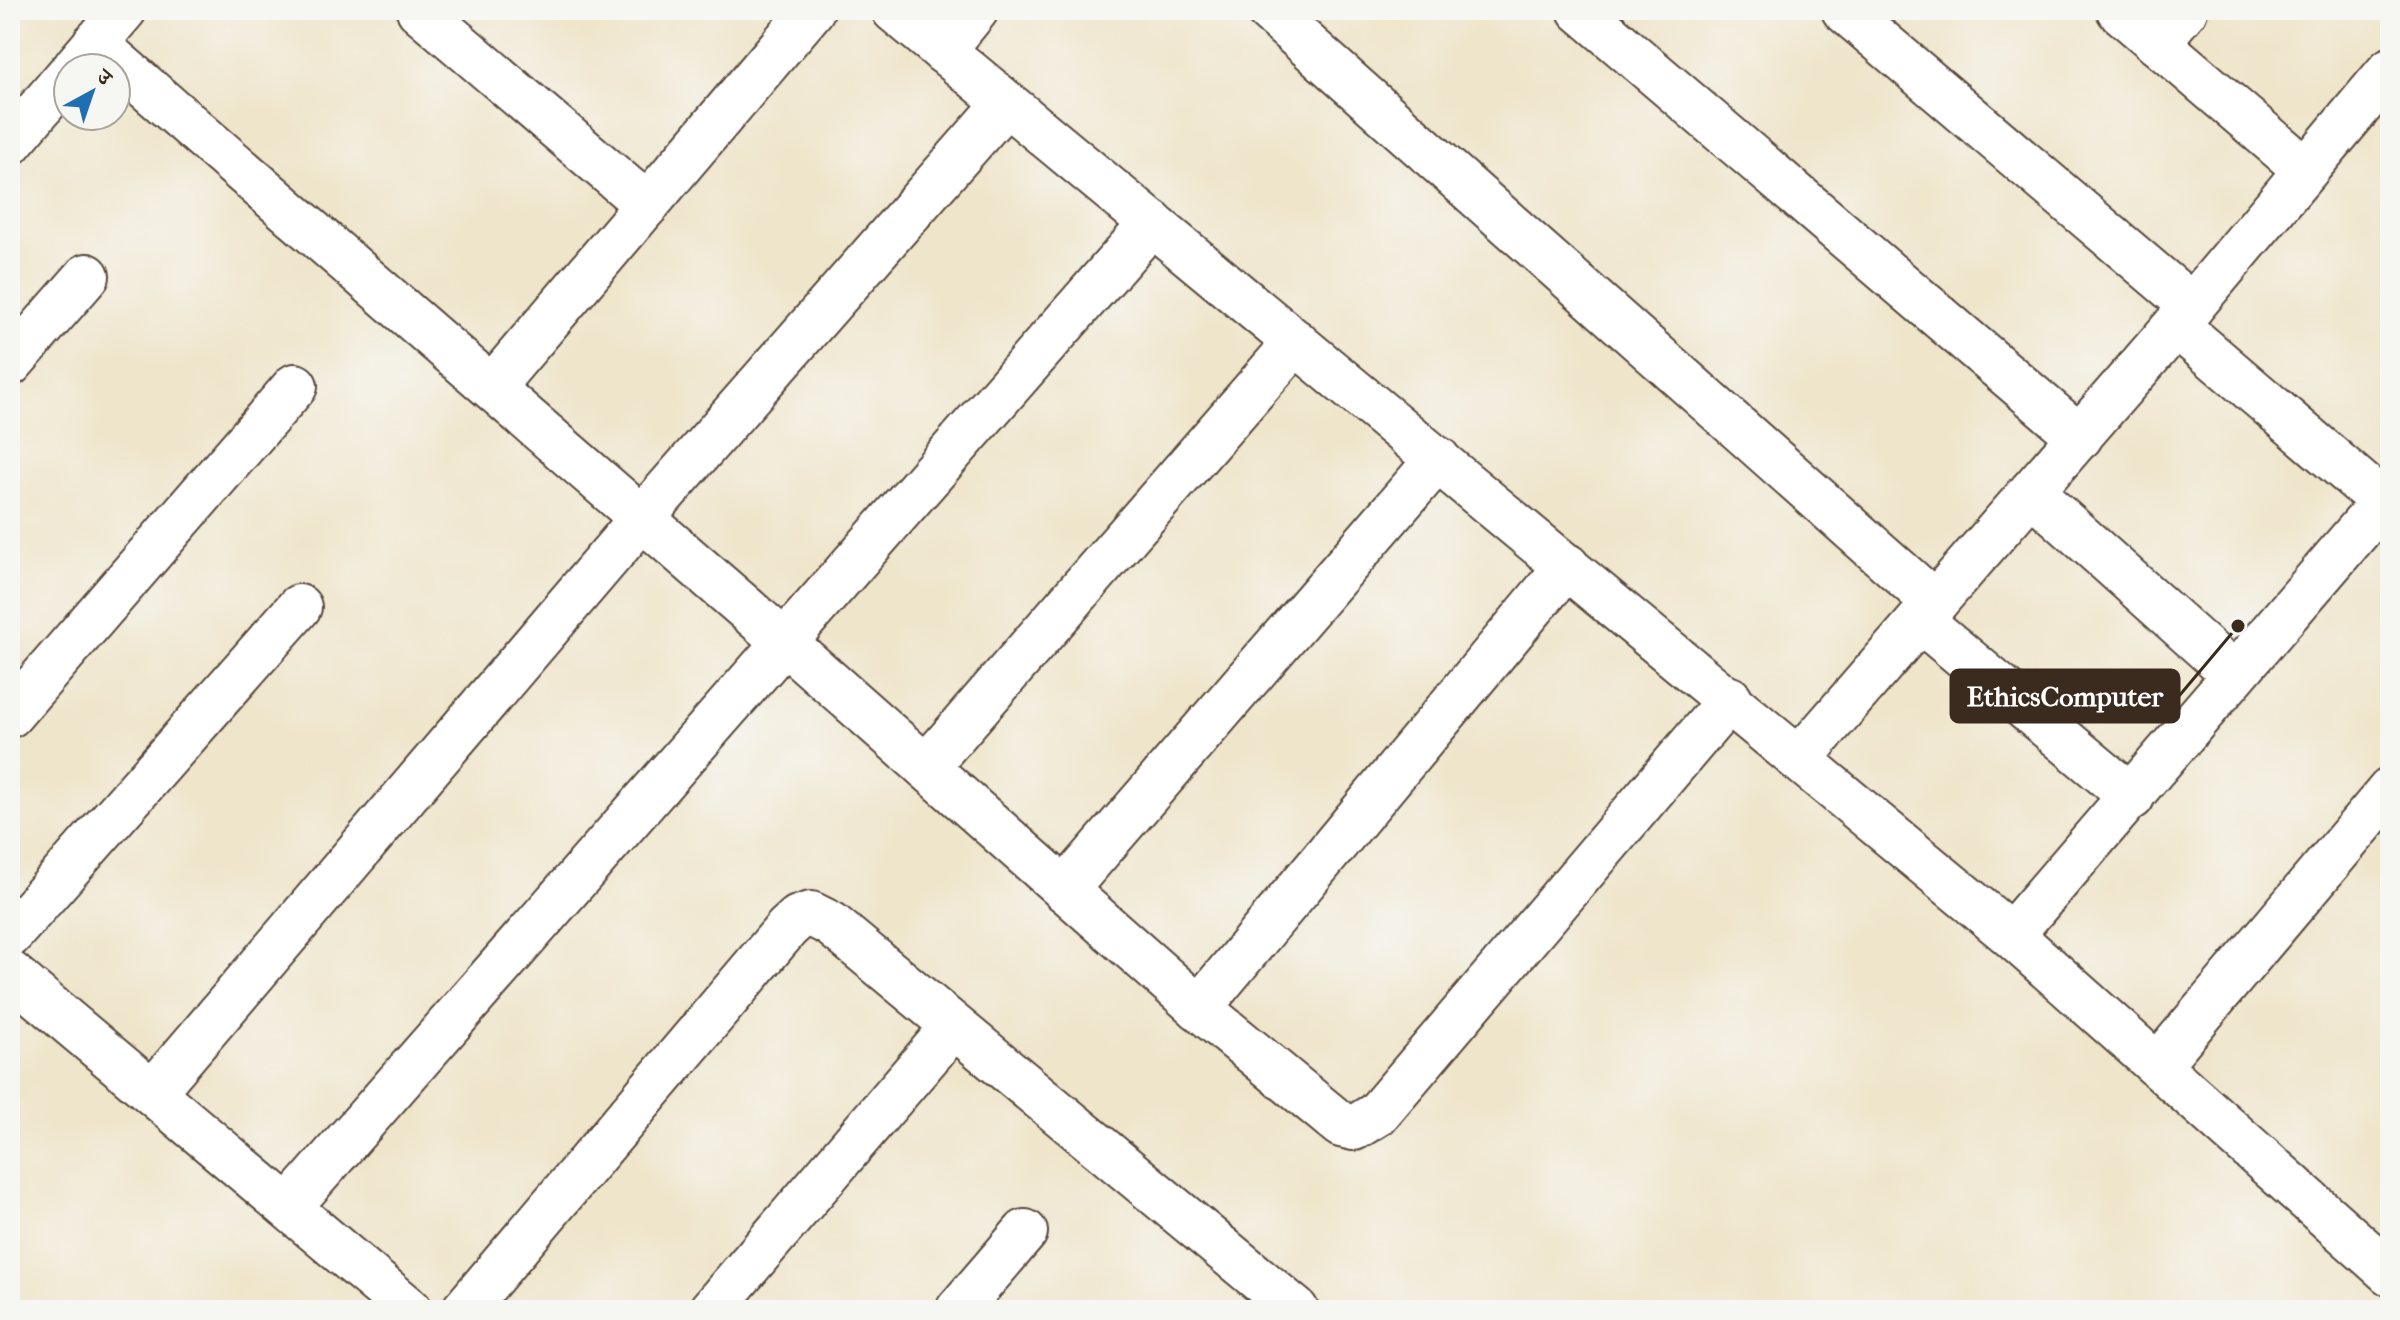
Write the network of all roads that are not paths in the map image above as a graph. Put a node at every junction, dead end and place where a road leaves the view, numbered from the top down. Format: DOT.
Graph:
graph roads {
  1 [pos="124,10"];
  2 [pos="419,10"];
  3 [pos="894,10"];
  4 [pos="976,10"];
  5 [pos="1268,10"];
  6 [pos="1844,10"];
  7 [pos="2119,10"];
  8 [pos="2185,10"];
  9 [pos="1591,14"];
  10 [pos="789,18"];
  11 [pos="2157,43"];
  12 [pos="943,51"];
  13 [pos="88,52"];
  14 [pos="2390,70"];
  15 [pos="52,94"];
  16 [pos="1006,103"];
  17 [pos="132,104"];
  18 [pos="10,143"];
  19 [pos="2306,170"];
  20 [pos="647,205"];
  21 [pos="1152,223"];
  22 [pos="87,276"];
  23 [pos="2184,315"];
  24 [pos="1296,342"];
  25 [pos="10,364"];
  26 [pos="295,386"];
  27 [pos="492,387"];
  28 [pos="2080,437"];
  29 [pos="1438,459"];
  30 [pos="2031,492"];
  31 [pos="2386,498"];
  32 [pos="642,518"];
  33 [pos="1567,566"];
  34 [pos="299,607"];
  35 [pos="1928,611"];
  36 [pos="784,642"];
  37 [pos="2234,674"];
  38 [pos="1730,699"];
  39 [pos="10,715"];
  40 [pos="1800,758"];
  41 [pos="926,767"];
  42 [pos="2390,790"];
  43 [pos="2132,797"];
  44 [pos="1065,890"];
  45 [pos="10,935"];
  46 [pos="2011,935"];
  47 [pos="10,973"];
  48 [pos="1199,1008"];
  49 [pos="953,1027"];
  50 [pos="2158,1065"];
  51 [pos="153,1092"];
  52 [pos="289,1207"];
  53 [pos="1025,1232"];
  54 [pos="2390,1273"];
  55 [pos="410,1310"];
  56 [pos="464,1310"];
  57 [pos="711,1310"];
  58 [pos="958,1310"];
  59 [pos="1296,1310"];
  1 -- 13 [label="street"];
  2 -- 20 [label="street"];
  3 -- 12 [label="street"];
  4 -- 12 [label="street"];
  5 -- 35 [label="street"];
  6 -- 23 [label="street"];
  7 -- 11 [label="street"];
  8 -- 11 [label="street"];
  9 -- 28 [label="street"];
  10 -- 20 [label="street"];
  11 -- 19 [label="street"];
  12 -- 16 [label="street"];
  14 -- 19 [label="street"];
  15 -- 18 [label="street"];
  16 -- 21 [label="street"];
  16 -- 32 [label="street"];
  17 -- 27 [label="street"];
  19 -- 23 [label="street"];
  20 -- 27 [label="street"];
  21 -- 24 [label="street"];
  21 -- 36 [label="street"];
  22 -- 25 [label="street"];
  23 -- 28 [label="street"];
  23 -- 31 [label="street"];
  24 -- 29 [label="street"];
  24 -- 41 [label="street"];
  26 -- 39 [label="street"];
  27 -- 32 [label="street"];
  28 -- 30 [label="street"];
  29 -- 33 [label="street"];
  29 -- 44 [label="street"];
  30 -- 35 [label="street"];
  30 -- 37 [label="street"];
  31 -- 37 [label="street"];
  32 -- 36 [label="street"];
  32 -- 51 [label="street"];
  33 -- 38 [label="street"];
  33 -- 48 [label="street"];
  34 -- 45 [label="street"];
  35 -- 40 [label="street"];
  35 -- 43 [label="street"];
  36 -- 41 [label="street"];
  36 -- 52 [label="street"];
  37 -- 43 [label="street"];
  38 -- 40 [label="street"];
  38 -- 48 [label="street"];
  40 -- 46 [label="street"];
  41 -- 44 [label="street"];
  42 -- 50 [label="street"];
  43 -- 46 [label="street"];
  44 -- 48 [label="street"];
  46 -- 50 [label="street"];
  47 -- 51 [label="street"];
  49 -- 56 [label="street"];
  49 -- 57 [label="street"];
  49 -- 59 [label="street"];
  50 -- 54 [label="street"];
  51 -- 52 [label="street"];
  52 -- 55 [label="street"];
  53 -- 58 [label="street"];
}
